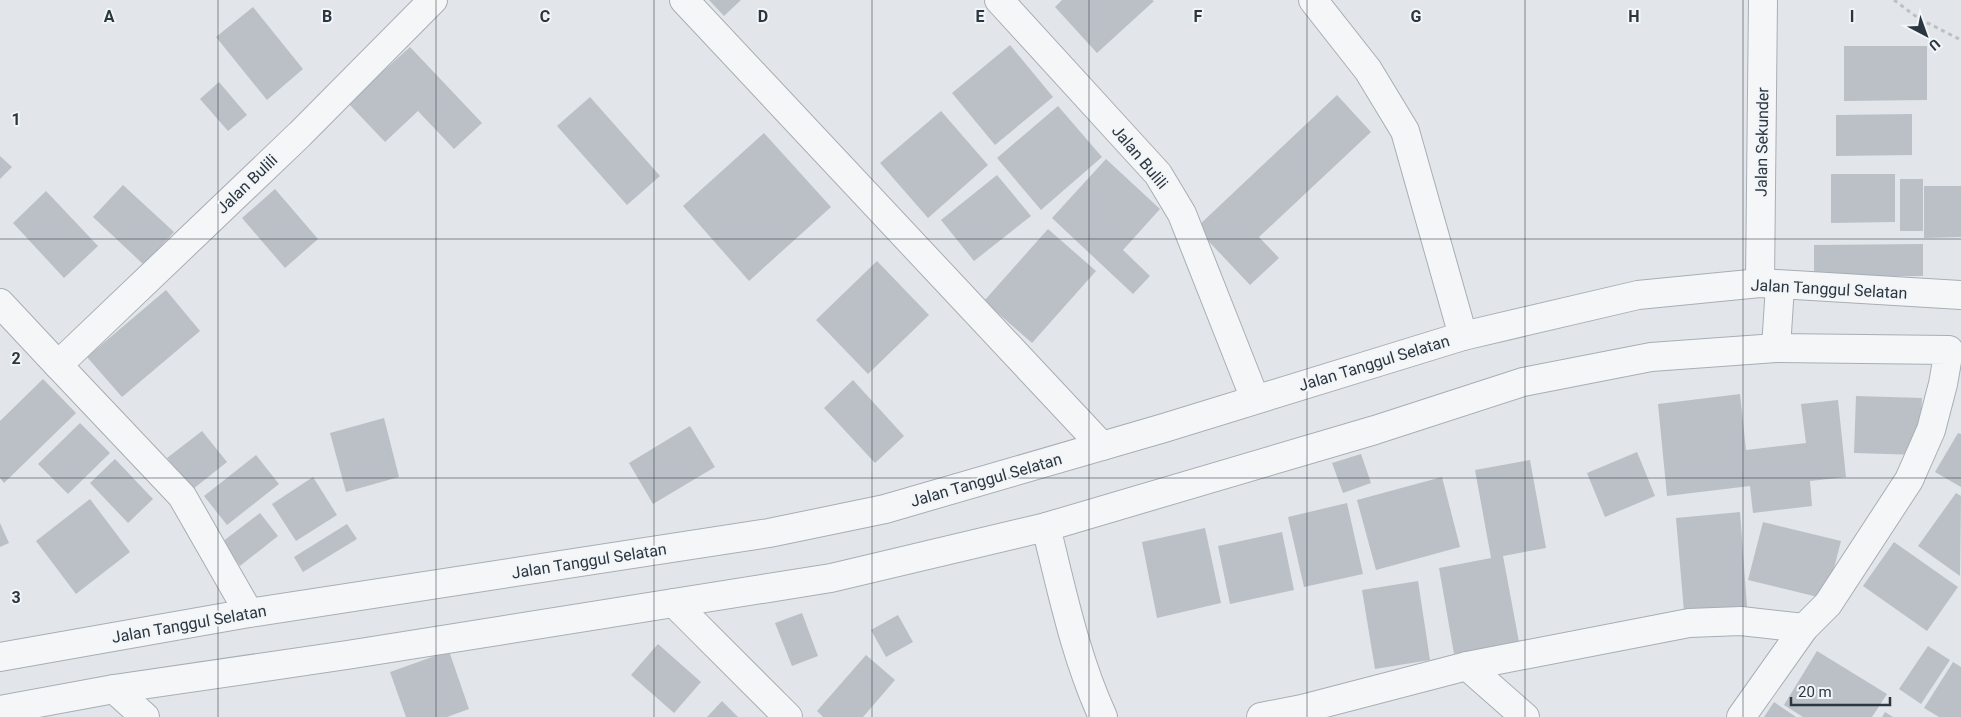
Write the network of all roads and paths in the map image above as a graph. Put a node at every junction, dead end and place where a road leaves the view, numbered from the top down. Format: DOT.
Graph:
graph roads {
  1 [pos="434,0"];
  2 [pos="684,0"];
  3 [pos="999,0"];
  4 [pos="1313,0"];
  5 [pos="1763,0"];
  6 [pos="1894,0"];
  7 [pos="1961,40"];
  8 [pos="1773,292"];
  9 [pos="1961,296"];
  10 [pos="0,303"];
  11 [pos="1462,336"];
  12 [pos="1776,341"];
  13 [pos="1955,350"];
  14 [pos="58,365"];
  15 [pos="1255,399"];
  16 [pos="1102,446"];
  17 [pos="1046,527"];
  18 [pos="674,602"];
  19 [pos="249,613"];
  20 [pos="1804,628"];
  21 [pos="0,657"];
  22 [pos="1467,666"];
  23 [pos="114,688"];
  24 [pos="0,710"];
  25 [pos="145,717"];
  26 [pos="788,717"];
  27 [pos="1103,717"];
  28 [pos="1261,717"];
  29 [pos="1525,717"];
  30 [pos="1741,717"];
  1 -- 14 [label="street, Jalan Bulili"];
  2 -- 16 [label="street"];
  3 -- 15 [label="street, Jalan Bulili"];
  4 -- 11 [label="street"];
  5 -- 8 [label="street, Jalan Sekunder"];
  6 -- 7 [label="path"];
  8 -- 9 [label="street, Jalan Tanggul Selatan"];
  8 -- 11 [label="street, Jalan Tanggul Selatan"];
  8 -- 12 [label="street, Jalan Sekunder"];
  10 -- 14 [label="street"];
  11 -- 15 [label="street, Jalan Tanggul Selatan"];
  12 -- 13 [label="street"];
  12 -- 17 [label="street"];
  13 -- 20 [label="street"];
  14 -- 19 [label="street"];
  15 -- 16 [label="street, Jalan Tanggul Selatan"];
  16 -- 19 [label="street, Jalan Tanggul Selatan"];
  17 -- 18 [label="street"];
  17 -- 27 [label="street"];
  18 -- 23 [label="street"];
  18 -- 26 [label="street"];
  19 -- 21 [label="street, Jalan Tanggul Selatan"];
  20 -- 22 [label="street"];
  20 -- 30 [label="street"];
  22 -- 28 [label="street"];
  22 -- 29 [label="street"];
  23 -- 24 [label="street"];
  23 -- 25 [label="street"];
}
